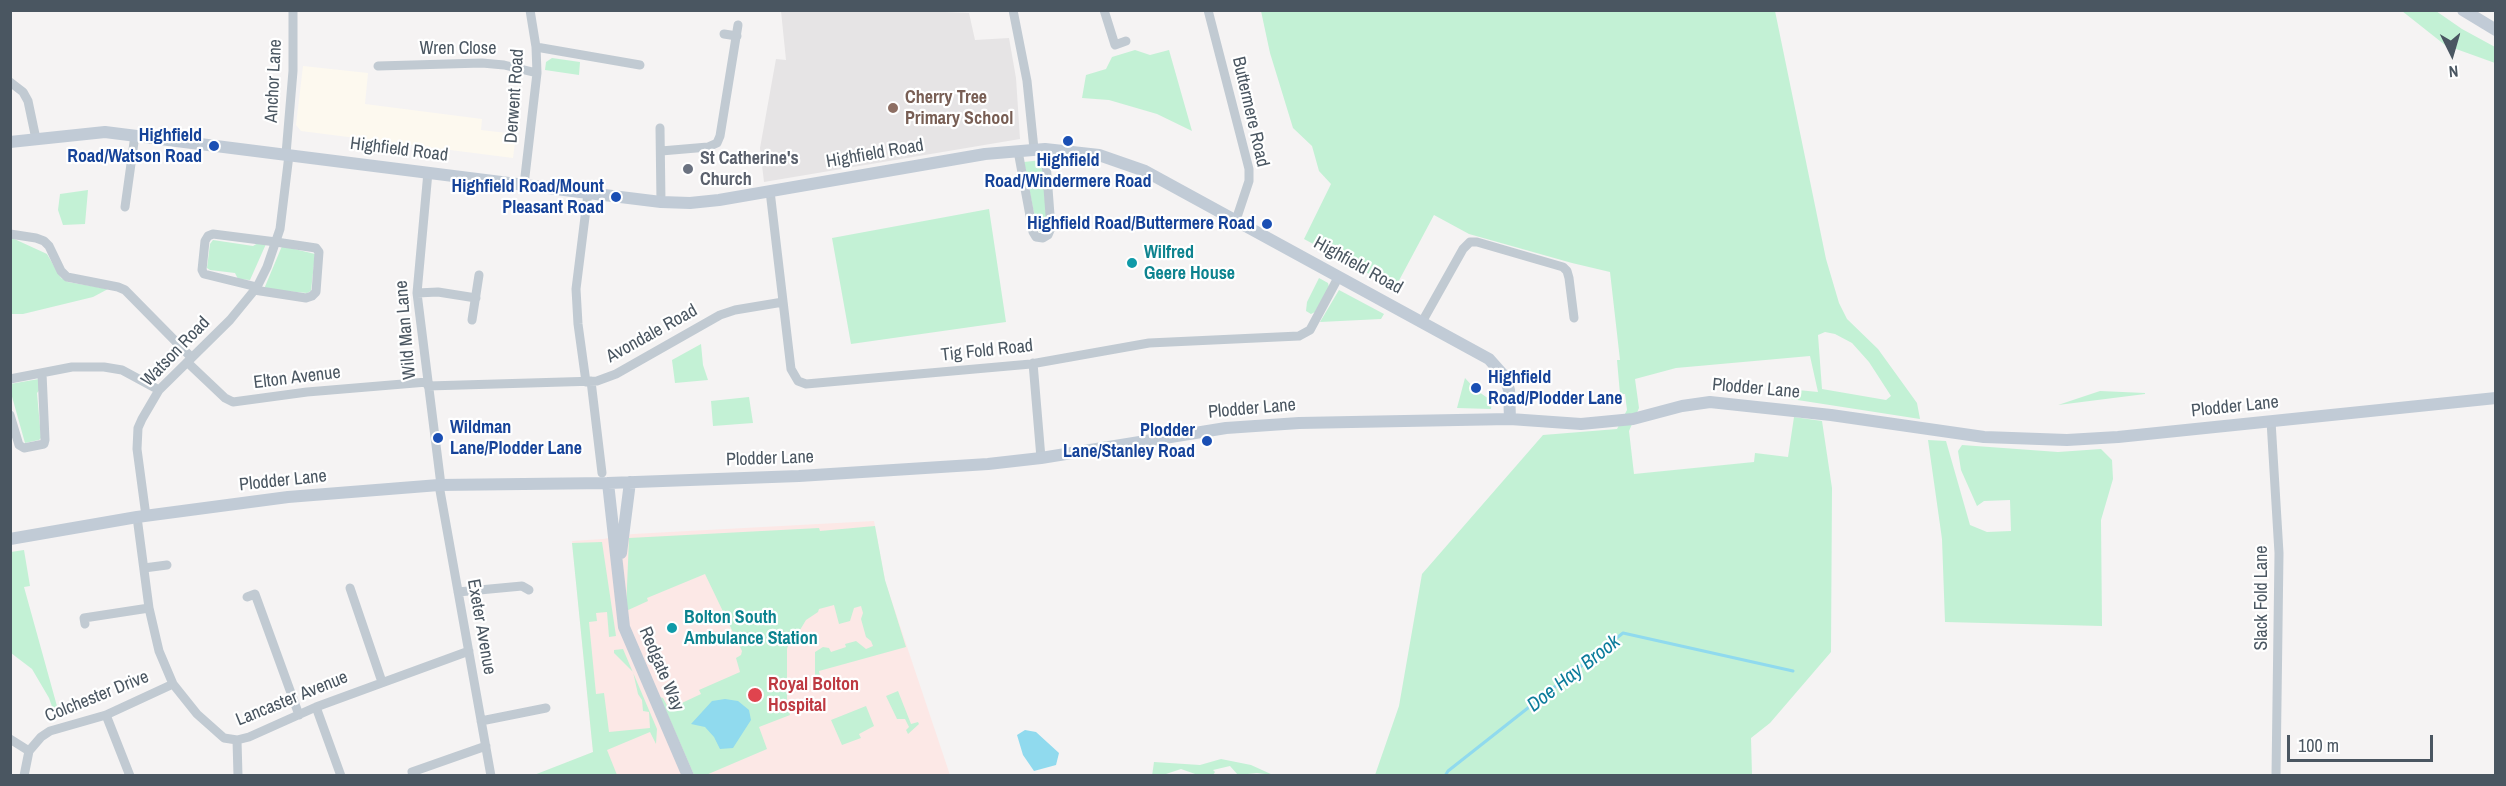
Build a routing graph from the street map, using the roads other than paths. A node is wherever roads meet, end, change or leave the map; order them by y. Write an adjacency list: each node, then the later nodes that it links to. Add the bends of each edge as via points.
1 (293, 10): 24 (street, Anchor Lane)
2 (530, 10): 12 (street, Derwent Road)
3 (1013, 10): 21 (street)
4 (1104, 10): 11 (street, via 1115,45)
5 (1208, 10): 31 (street, Buttermere Road, via 1249,169)
6 (2463, 10): 8 (main road)
7 (738, 25): 10 (street)
8 (2496, 30)
9 (724, 34): 10 (street)
10 (737, 36): 22 (street, via 722,95 717,143)
11 (1126, 41)
12 (536, 47): 13 (street); 15 (street, Derwent Road)
13 (640, 65)
14 (378, 66): 15 (street, Wren Close, via 482,63)
15 (537, 73): 26 (street, Derwent Road)
16 (10, 82): 19 (street, via 28,101)
17 (660, 128): 22 (street)
18 (135, 135): 19 (main road, Highfield Road, via 105,132); 24 (main road, Highfield Road); 30 (street)
19 (36, 139): 20 (main road, Highfield Road)
20 (10, 142)
21 (1040, 149): 23 (main road, Highfield Road); 23 (street, via 1051,228 1043,238 1033,232); 31 (main road, Highfield Road, via 1099,154 1125,163)
22 (661, 151): 29 (street)
23 (1018, 151): 27 (main road, Highfield Road)
24 (287, 154): 25 (main road, Highfield Road); 33 (street, Watson Road)
25 (428, 172): 26 (main road, Highfield Road); 37 (street, Wild Man Lane)
26 (525, 184): 28 (main road, Highfield Road)
27 (770, 191): 29 (main road, Highfield Road, via 709,201); 39 (street, Tig Fold Road)
28 (588, 193): 29 (main road, Highfield Road); 47 (street, via 576,289)
29 (661, 202)
30 (125, 207)
31 (1236, 220): 35 (main road, Highfield Road)
32 (10, 234): 43 (street, Elton Avenue, via 44,241 67,277 125,290)
33 (276, 242): 36 (street, Watson Road); 36 (street, via 316,248 320,252 316,292 306,298); 36 (street, via 213,234 205,241 204,274)
34 (479, 274): 38 (street)
35 (1339, 276): 42 (main road, Highfield Road); 44 (street, Tig Fold Road, via 1310,330 1299,336 1149,344)
36 (256, 289): 43 (street, Watson Road)
37 (417, 293): 38 (street); 48 (street, Wild Man Lane)
38 (476, 298): 41 (street)
39 (783, 302): 44 (street, Tig Fold Road, via 793,375 806,384); 47 (street, Avondale Road, via 720,315 616,374)
40 (1574, 318): 42 (street, via 1569,278 1563,267 1470,242)
41 (472, 320)
42 (1422, 322): 52 (main road, Highfield Road, via 1499,368 1509,390)
43 (189, 359): 48 (street, Elton Avenue, via 233,402 307,392); 49 (street, Watson Road)
44 (1033, 363): 54 (street)
45 (42, 373): 46 (street); 49 (street, via 104,367 122,370); 51 (street, via 44,444 24,448 19,445)
46 (10, 379)
47 (588, 382): 48 (street, Avondale Road); 55 (street)
48 (428, 384): 57 (street, Wild Man Lane)
49 (159, 390): 58 (street, Watson Road, via 142,419 137,438)
50 (2496, 398): 53 (main road, Plodder Lane)
51 (10, 415)
52 (1510, 419): 53 (main road, Plodder Lane, via 1587,423 1633,418 1695,403 1727,402 1962,434 2047,440); 54 (main road, Plodder Lane, via 1373,420 1237,427)
53 (2271, 422): 88 (street, Slack Fold Lane, via 2279,553)
54 (1041, 458): 56 (main road, Plodder Lane, via 806,476)
55 (605, 478): 56 (main road, Plodder Lane); 57 (main road, Plodder Lane); 62 (main road, Redgate Way)
56 (630, 482): 62 (main road, Redgate Way)
57 (440, 485): 58 (main road, Plodder Lane, via 288,497); 65 (street, Exeter Avenue)
58 (141, 517): 59 (main road, Plodder Lane); 61 (street, Lancaster Avenue)
59 (10, 539)
60 (167, 565): 61 (street)
61 (144, 568): 67 (street, Lancaster Avenue)
62 (618, 572): 87 (main road, Redgate Way, via 624,627)
63 (350, 588): 70 (street)
64 (529, 590): 65 (street, via 522,586)
65 (458, 592): 69 (street, Exeter Avenue)
66 (247, 597): 75 (street, via 255,594)
67 (149, 608): 68 (street, via 84,618); 71 (street, Lancaster Avenue, via 159,651)
68 (85, 624)
69 (469, 651): 70 (street, Lancaster Avenue); 76 (street, Exeter Avenue)
70 (382, 682): 72 (street, Lancaster Avenue)
71 (173, 684): 74 (street, Colchester Drive); 78 (street, Lancaster Avenue, via 217,734)
72 (316, 707): 75 (street, Lancaster Avenue); 84 (street)
73 (546, 708): 76 (street)
74 (106, 715): 80 (street, Colchester Drive, via 50,731); 82 (street)
75 (299, 715): 78 (street, Lancaster Avenue)
76 (481, 721): 79 (street, Exeter Avenue)
77 (10, 739): 80 (street)
78 (237, 740): 83 (street)
79 (486, 746): 85 (street, via 412,772); 86 (street, Exeter Avenue)
80 (29, 751): 81 (street)
81 (24, 776)
82 (129, 776)
83 (238, 776)
84 (341, 776)
85 (413, 776)
86 (491, 776)
87 (688, 776)
88 (2276, 776)

